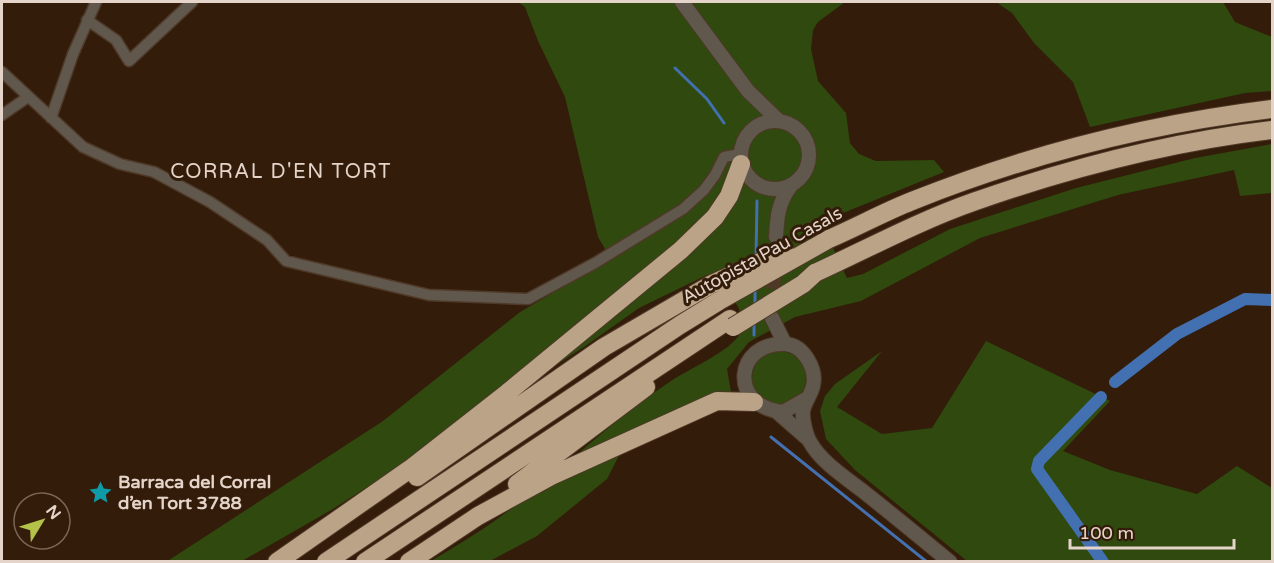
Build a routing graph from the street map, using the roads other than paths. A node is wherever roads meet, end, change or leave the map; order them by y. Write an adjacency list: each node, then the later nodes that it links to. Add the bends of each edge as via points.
1 (96, 2): 4 (street)
2 (192, 2): 4 (street, via 129,61 116,40)
3 (682, 2): 6 (street)
4 (87, 20): 10 (street)
5 (2, 72): 7 (street)
6 (748, 91): 11 (street); 12 (street, via 754,111)
7 (28, 97): 9 (street); 10 (street)
8 (1272, 109): 18 (highway, Autopista Pau Casals, via 1111,138 976,178)
9 (2, 115)
10 (51, 118): 14 (street, via 83,147 120,164 154,172 210,202 267,240 286,261 429,295 528,299 683,209 704,190 724,157)
11 (779, 121): 12 (street, via 768,121); 15 (street, via 796,128 809,152 802,176)
12 (753, 129): 14 (street, via 746,136)
13 (1272, 130): 20 (highway, bridge, via 1217,137 1096,163 971,203 815,273)
14 (740, 159): 16 (street, via 751,180); 28 (highway, via 729,196 715,217 681,250 410,469)
15 (790, 187): 16 (street); 17 (street)
16 (767, 189): 17 (street)
17 (777, 213): 19 (street)
18 (828, 235): 28 (highway, bridge, via 712,284 604,347 433,467 323,537); 29 (highway, Autopista Pau Casals, bridge, via 680,325)
19 (776, 237)
20 (731, 323): 27 (highway); 30 (highway)
21 (786, 344): 22 (street); 22 (street, via 772,318); 23 (street, via 800,350 810,363 813,386)
22 (766, 346): 24 (street, via 752,356 745,369 745,382)
23 (806, 399): 25 (street, via 792,409); 26 (street, via 803,414)
24 (753, 402): 25 (street); 27 (highway, via 717,401 551,476)
25 (777, 412): 26 (street)
26 (809, 440): 32 (street, via 844,476)
27 (478, 516): 31 (highway)
28 (282, 558)
29 (326, 561)
30 (365, 561)
31 (410, 561)
32 (950, 561)

